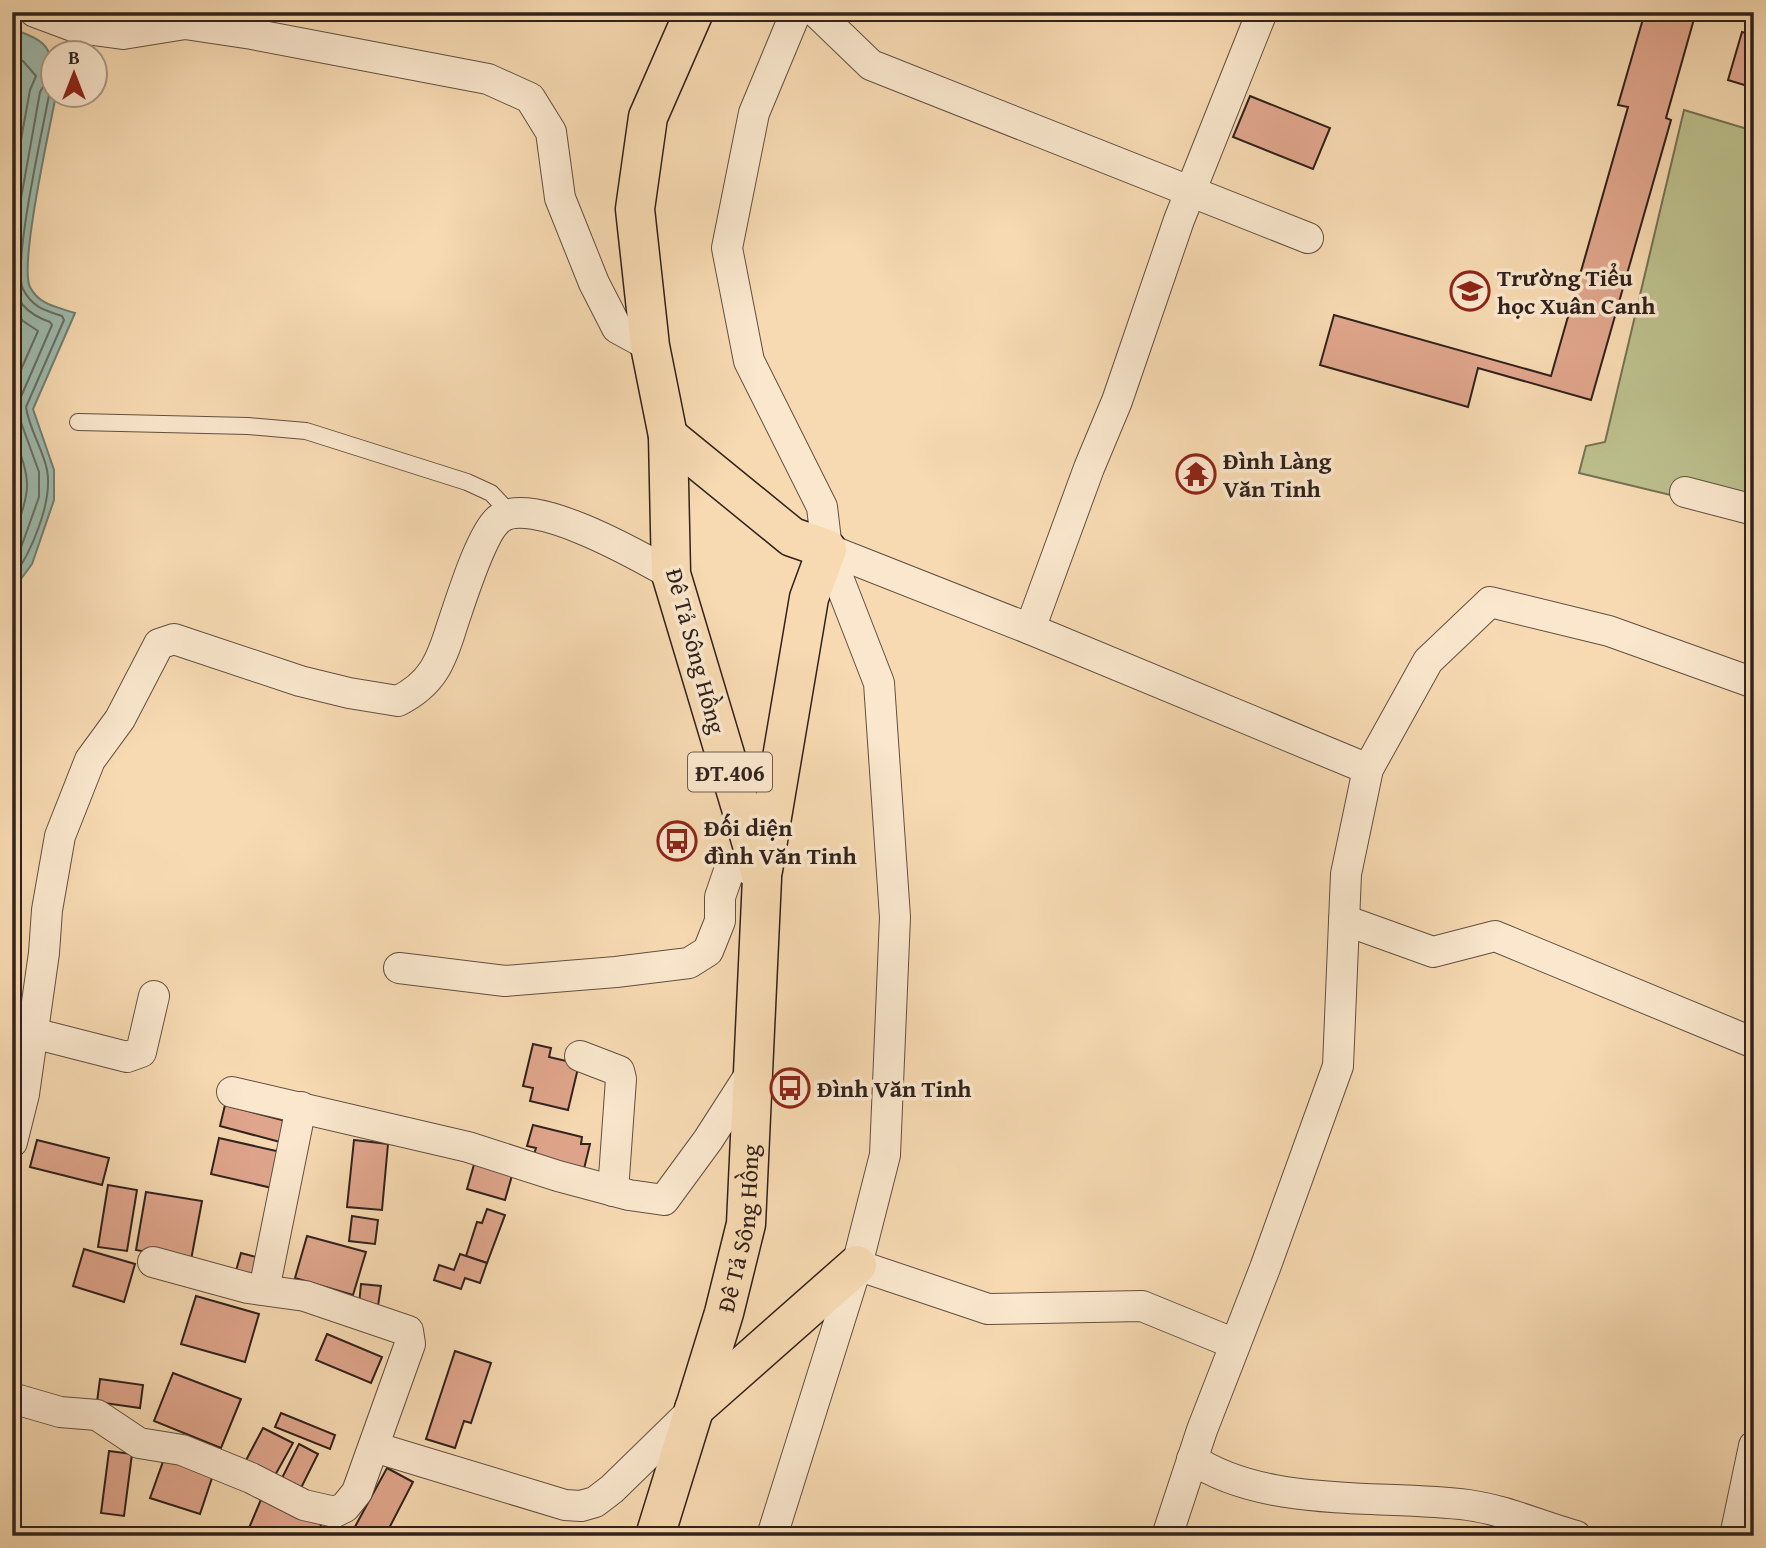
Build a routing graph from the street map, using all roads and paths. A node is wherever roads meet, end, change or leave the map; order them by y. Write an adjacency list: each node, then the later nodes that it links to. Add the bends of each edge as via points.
1 (35, 12): 8 (street, via 78,28 123,33 185,24 252,33 488,79 530,98 551,132 560,198 594,283 617,328)
2 (694, 12): 8 (main road, Đê Tả Sông Hồng / ĐT.406, via 648,117 635,209)
3 (796, 12): 14 (street, via 754,113 727,248 749,361 822,507)
4 (816, 12): 6 (street, via 871,65)
5 (1262, 12): 6 (street)
6 (1192, 191): 7 (street); 16 (street)
7 (1308, 238)
8 (650, 346): 10 (main road, Đê Tả Sông Hồng / ĐT.406)
9 (78, 422): 13 (lane, via 306,431 467,482 492,493)
10 (668, 436): 14 (main road, via 792,537); 15 (main road, Đê Tả Sông Hồng / ĐT.406)
11 (1685, 492): 12 (street)
12 (1754, 510)
13 (510, 513): 15 (street, via 548,517 600,536); 23 (street, via 499,519 476,559 446,646 429,679 398,701 300,681 174,639 159,644 120,719 90,760 60,836)
14 (827, 550): 16 (street); 19 (main road, via 809,598); 32 (street, via 879,683 895,917 885,1155)
15 (671, 574): 19 (main road, Đê Tả Sông Hồng / ĐT.406)
16 (1030, 629): 18 (street)
17 (1754, 683): 18 (street, via 1609,631 1490,602 1427,661)
18 (1368, 769): 20 (street, via 1346,874)
19 (762, 878): 21 (street, via 743,865 730,868 720,897 720,921 708,951 689,963 505,981); 26 (main road, Đê Tả Sông Hồng / ĐT.406)
20 (1344, 920): 24 (street, via 1433,952 1495,936); 34 (street, via 1338,1066)
21 (399, 968)
22 (153, 996): 23 (street, via 141,1052 127,1057)
23 (33, 1033): 29 (street)
24 (1754, 1044)
25 (580, 1056): 30 (street, via 619,1071 621,1079)
26 (753, 1070): 30 (street, via 664,1200); 36 (main road, Đê Tả Sông Hồng / ĐT.406, via 746,1224)
27 (232, 1092): 28 (street)
28 (301, 1107): 30 (street, via 468,1147); 33 (street)
29 (12, 1142)
30 (613, 1191)
31 (153, 1262): 33 (street)
32 (857, 1265): 34 (street, via 988,1308 1142,1306); 36 (main road); 41 (street)
33 (264, 1290): 38 (street, via 305,1296 408,1331 410,1344)
34 (1235, 1344): 39 (street)
35 (12, 1398): 38 (street, via 60,1412 97,1415 139,1443 182,1450 326,1511 345,1507 357,1492)
36 (693, 1410): 38 (street, via 612,1489 581,1506); 40 (main road, Đê Tả Sông Hồng / ĐT.406)
37 (1754, 1446): 44 (street)
38 (374, 1447)
39 (1192, 1459): 42 (street); 43 (street, via 1207,1469 1287,1493 1469,1505)
40 (655, 1536)
41 (772, 1536)
42 (1167, 1536)
43 (1576, 1536)
44 (1735, 1536)

